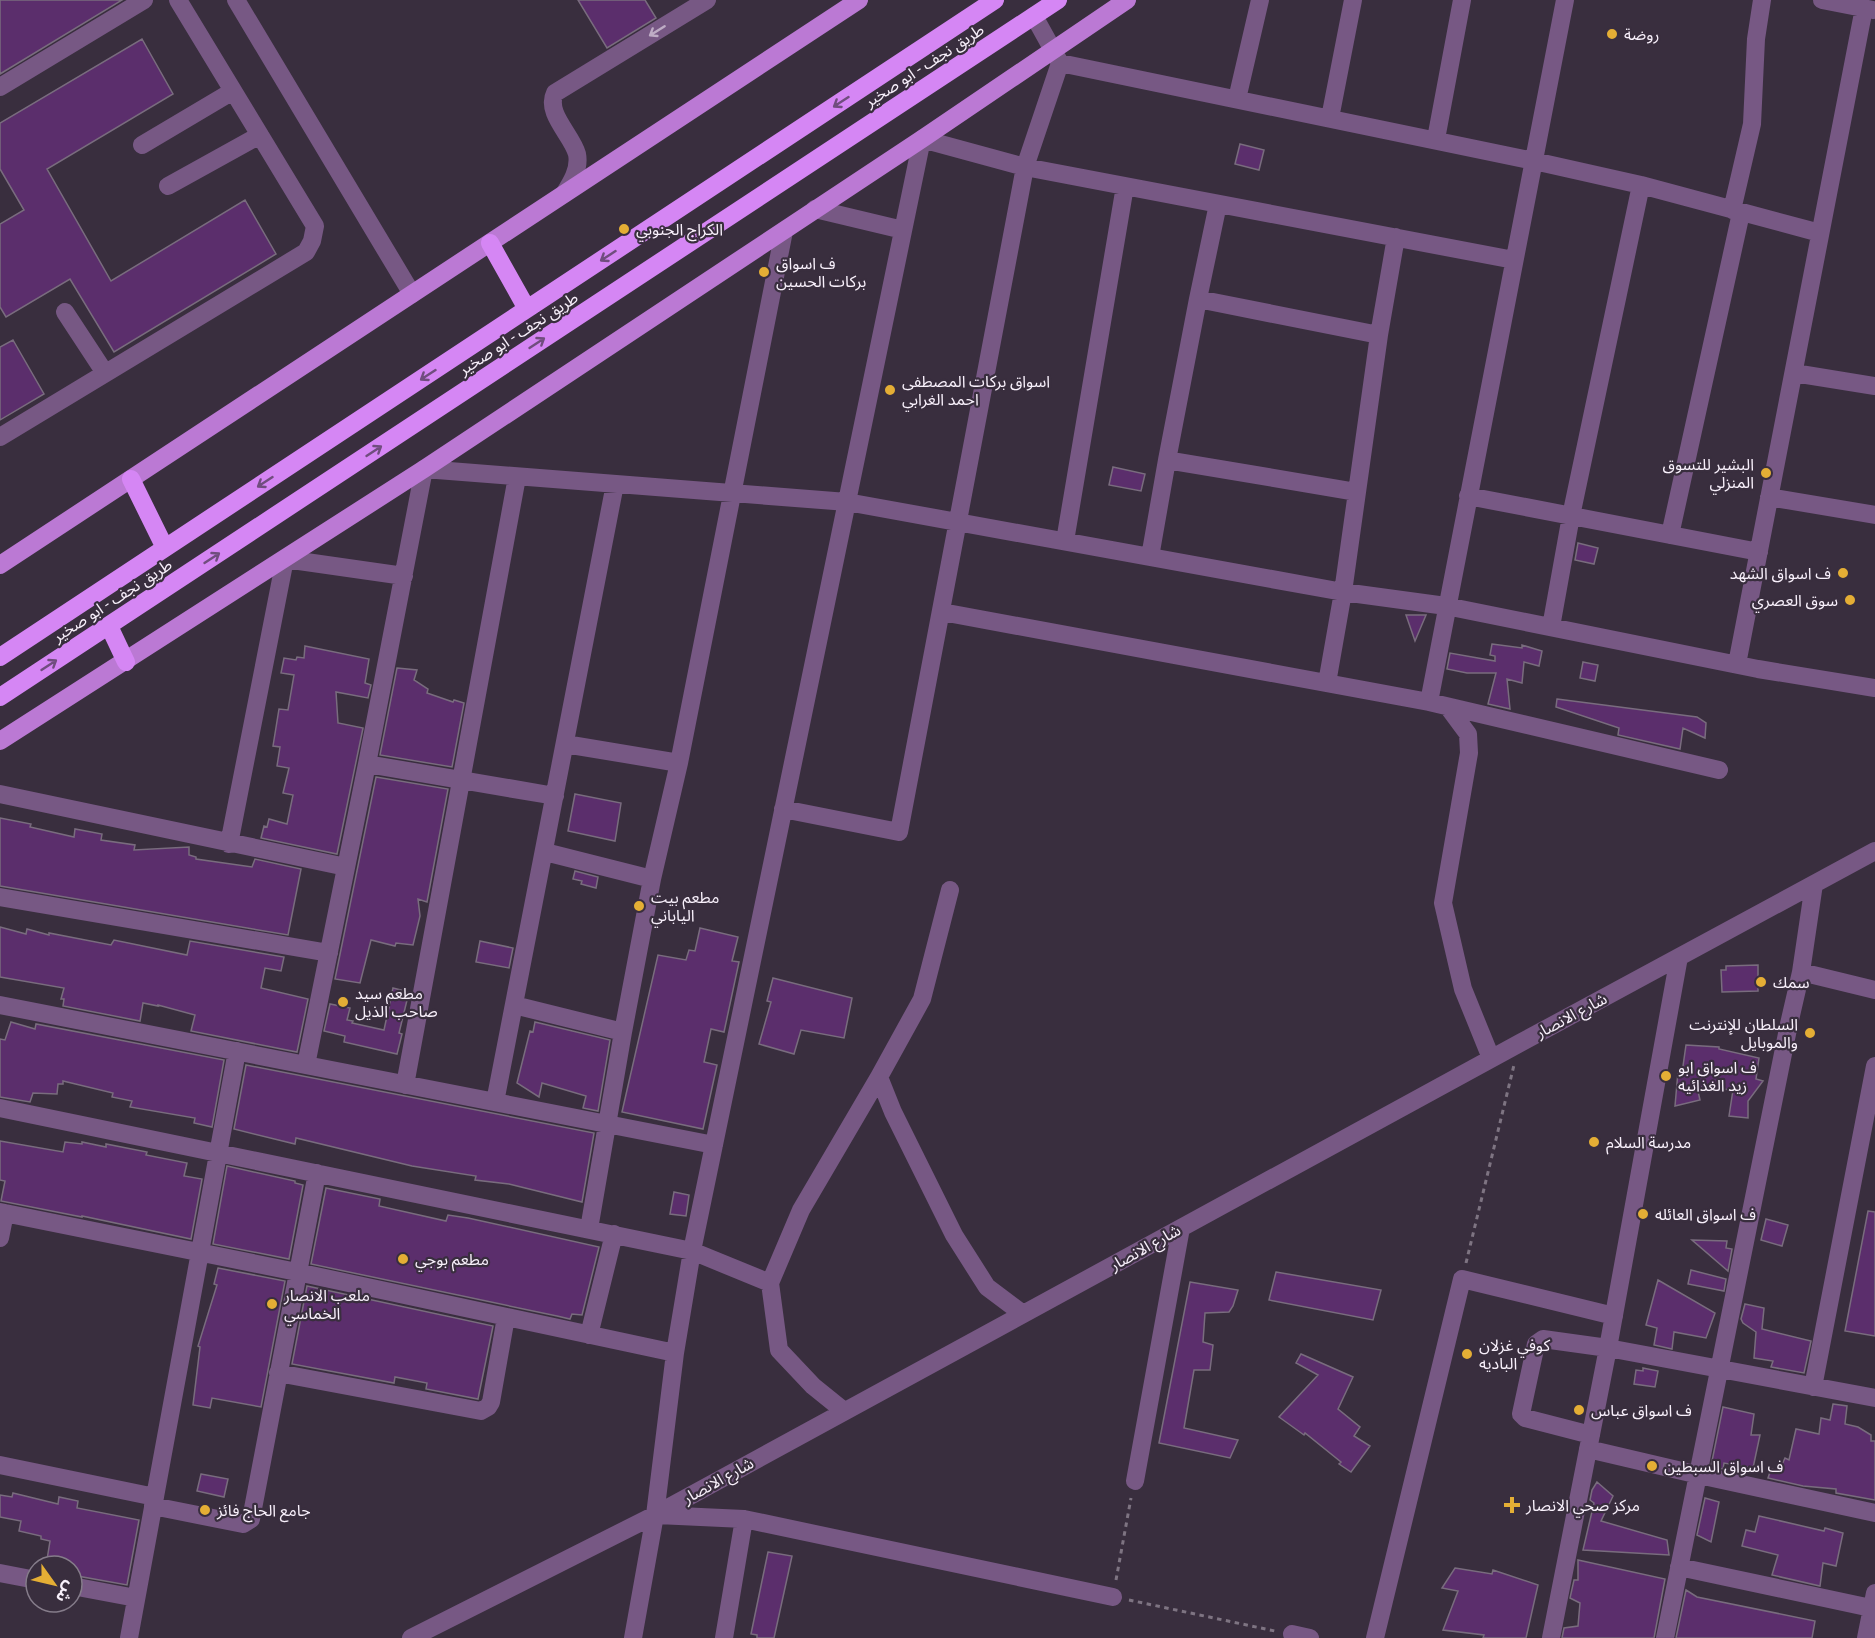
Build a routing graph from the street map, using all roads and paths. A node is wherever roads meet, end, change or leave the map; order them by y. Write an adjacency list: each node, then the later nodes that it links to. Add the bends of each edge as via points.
1 (144, 0): 18 (street)
2 (178, 0): 19 (street)
3 (236, 0): 41 (street)
4 (707, 0): 31 (street, one-way to 31, via 555,93 553,107 577,154 576,171)
5 (860, 0): 31 (main road)
6 (993, 0): 43 (highway, طريق نجف - ابو صخير, one-way to 43)
7 (1058, 0): 16 (highway, طريق نجف - ابو صخير)
8 (1127, 0): 17 (main road)
9 (1260, 0): 20 (street)
10 (1353, 0): 21 (street)
11 (1462, 0): 24 (street)
12 (1565, 0): 26 (street)
13 (1762, 0): 34 (street, via 1752,124)
14 (1822, 0): 15 (street)
15 (1869, 9): 37 (street)
16 (1035, 16): 17 (street); 74 (highway, طريق نجف - ابو صخير, one-way to 16)
17 (1056, 56): 20 (street); 23 (main road); 27 (street)
18 (0, 87)
19 (233, 91): 22 (street); 25 (street)
20 (1237, 99): 21 (street)
21 (1330, 118): 24 (street)
22 (260, 135): 29 (street); 46 (street, via 315,226 306,252)
23 (922, 139): 27 (street); 33 (main road); 35 (street)
24 (1436, 139): 26 (street)
25 (142, 145)
26 (1534, 161): 28 (street); 40 (street)
27 (1025, 167): 30 (street); 62 (street)
28 (1641, 185): 34 (street); 61 (street)
29 (168, 186)
30 (1125, 186): 32 (street); 64 (street)
31 (564, 194): 39 (main road)
32 (1218, 204): 38 (street); 42 (street)
33 (815, 209): 35 (street); 36 (main road)
34 (1736, 212): 37 (street); 63 (street)
35 (903, 230): 59 (street)
36 (784, 231): 51 (main road); 56 (street)
37 (1820, 233): 47 (street)
38 (1396, 237): 40 (street); 45 (street)
39 (490, 243): 41 (main road); 43 (highway)
40 (1514, 260): 57 (street)
41 (412, 294): 53 (main road)
42 (1198, 299): 45 (street); 50 (street)
43 (527, 309): 65 (highway, طريق نجف - ابو صخير, one-way to 65)
44 (65, 312): 46 (street)
45 (1379, 335): 55 (street)
46 (105, 373): 49 (street)
47 (1794, 373): 48 (street); 58 (street)
48 (1875, 386)
49 (0, 437)
50 (1167, 460): 55 (street); 67 (street)
51 (424, 469): 52 (street); 68 (main road); 70 (street)
52 (517, 477): 54 (street); 89 (street)
53 (131, 479): 65 (highway); 69 (main road)
54 (615, 484): 56 (street); 85 (street)
55 (1357, 492): 71 (street)
56 (732, 493): 59 (street); 86 (street)
57 (1468, 496): 61 (street); 72 (street)
58 (1769, 497): 60 (street); 66 (street)
59 (847, 502): 62 (street); 92 (street)
60 (1875, 515)
61 (1571, 516): 63 (street); 75 (street)
62 (958, 522): 64 (street); 73 (street)
63 (1670, 535): 66 (street)
64 (1065, 542): 67 (street)
65 (165, 548): 76 (highway, طريق نجف - ابو صخير)
66 (1759, 552): 78 (street)
67 (1150, 557): 71 (street)
68 (285, 559): 70 (street); 77 (main road); 93 (street)
69 (0, 565)
70 (404, 576): 87 (street)
71 (1343, 592): 72 (street); 79 (street)
72 (1446, 606): 75 (street); 82 (street)
73 (942, 612): 79 (street); 92 (street, via 899,832)
74 (109, 626): 77 (highway); 81 (highway, طريق نجف - ابو صخير, one-way to 74)
75 (1551, 627): 78 (street)
76 (0, 657)
77 (126, 662): 84 (main road)
78 (1737, 664): 80 (street)
79 (1327, 683): 82 (street)
80 (1875, 688)
81 (0, 697)
82 (1429, 702): 83 (street)
83 (1448, 706): 88 (street); 110 (street, via 1467,734 1469,753 1443,903 1463,989)
84 (0, 741)
85 (566, 744): 86 (street); 91 (street)
86 (679, 763): 97 (street)
87 (367, 764): 89 (street); 96 (street)
88 (1719, 770)
89 (462, 780): 91 (street); 114 (street)
90 (0, 794): 93 (street)
91 (555, 796): 95 (street)
92 (783, 809): 118 (street)
93 (229, 844): 96 (street)
94 (1875, 851): 98 (street, شارع الانصار)
95 (545, 852): 97 (street); 106 (street)
96 (346, 867): 101 (street)
97 (652, 879): 107 (street)
98 (1814, 884): 102 (street, شارع الانصار); 103 (street)
99 (950, 890): 113 (street, via 922,999)
100 (0, 897): 101 (street)
101 (329, 953): 111 (street)
102 (1679, 957): 108 (street, شارع الانصار); 132 (street)
103 (1802, 972): 104 (street); 137 (street)
104 (1875, 990)
105 (0, 1005): 109 (street)
106 (514, 1005): 107 (street); 115 (street)
107 (622, 1032): 117 (street)
108 (1520, 1043): 110 (street, شارع الانصار); 129 (path)
109 (237, 1052): 111 (street); 119 (street)
110 (1491, 1058): 122 (street, شارع الانصار)
111 (306, 1065): 114 (street)
112 (1875, 1066): 139 (street)
113 (879, 1077): 130 (street, via 801,1210); 131 (street, via 954,1236 987,1287)
114 (405, 1085): 115 (street)
115 (495, 1102): 117 (street)
116 (0, 1107): 119 (street)
117 (607, 1124): 118 (street); 123 (street)
118 (714, 1145): 126 (street)
119 (218, 1153): 120 (street); 127 (street)
120 (317, 1173): 123 (street); 128 (street)
121 (3, 1213): 125 (street); 127 (street)
122 (1181, 1228): 131 (street, شارع الانصار); 145 (street)
123 (589, 1229): 124 (street)
124 (614, 1234): 126 (street); 134 (street)
125 (0, 1238)
126 (692, 1251): 130 (street); 136 (street)
127 (200, 1254): 128 (street); 146 (street)
128 (297, 1272): 133 (street); 138 (street)
129 (1462, 1279): 132 (street); 163 (street)
130 (770, 1283): 141 (street, via 779,1350)
131 (1023, 1314): 141 (street, شارع الانصار)
132 (1614, 1316): 135 (street)
133 (506, 1317): 134 (street); 138 (street, via 491,1402 481,1411)
134 (589, 1335): 136 (street)
135 (1608, 1348): 137 (street); 142 (street); 142 (street, via 1543,1339 1536,1344 1521,1414)
136 (675, 1353): 148 (street)
137 (1719, 1369): 139 (street); 144 (street)
138 (278, 1372): 146 (street, via 249,1521 243,1524)
139 (1813, 1387): 140 (street)
140 (1875, 1398)
141 (844, 1411): 148 (street, شارع الانصار)
142 (1590, 1442): 144 (street); 164 (street)
143 (0, 1465): 146 (street)
144 (1699, 1475): 147 (street); 150 (street)
145 (1134, 1481): 154 (path)
146 (154, 1502): 155 (street)
147 (1875, 1513)
148 (655, 1515): 149 (street); 159 (street, شارع الانصار); 160 (street)
149 (744, 1519): 154 (street); 161 (street)
150 (1678, 1567): 156 (street); 165 (street)
151 (0, 1573): 152 (street)
152 (24, 1578)
153 (84, 1588): 155 (street)
154 (1113, 1597): 157 (path)
155 (136, 1598): 158 (street)
156 (1873, 1600): 166 (street)
157 (1292, 1634): 162 (street)
158 (129, 1638)
159 (411, 1638)
160 (633, 1638)
161 (724, 1638)
162 (1310, 1638)
163 (1375, 1638)
164 (1551, 1638)
165 (1665, 1638)
166 (1866, 1638)

